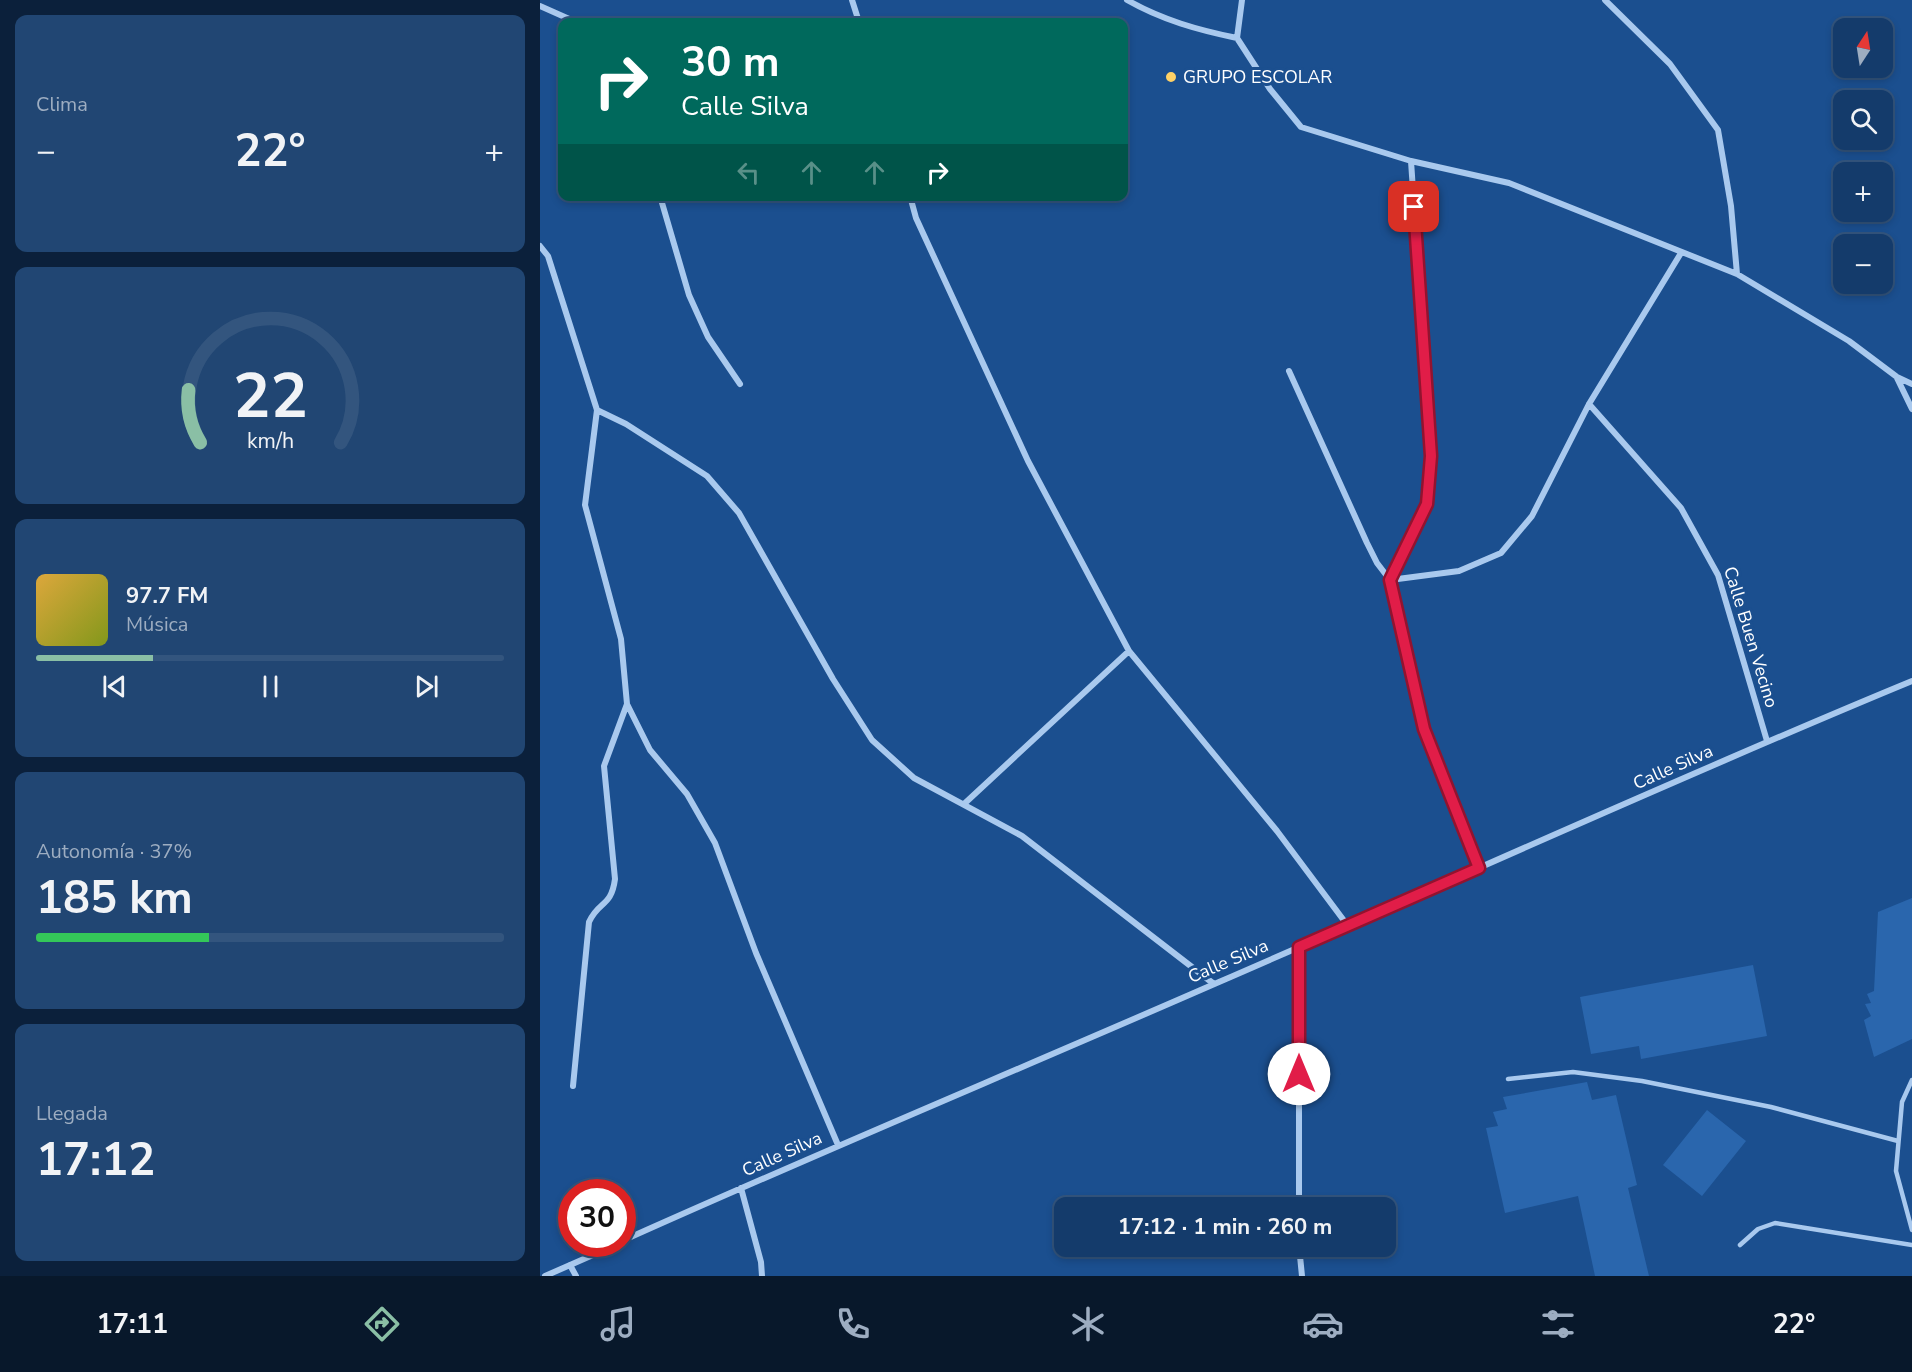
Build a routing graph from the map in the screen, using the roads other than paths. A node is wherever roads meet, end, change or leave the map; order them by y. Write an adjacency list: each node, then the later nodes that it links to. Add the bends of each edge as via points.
1 (852, 0): 7 (street)
2 (1127, 0): 8 (street, via 1147,12 1195,29)
3 (1242, 0): 8 (street)
4 (1605, 0): 14 (street, via 1670,64 1718,130)
5 (540, 6): 6 (street)
6 (567, 18)
7 (857, 18)
8 (1237, 38): 9 (street, via 1301,127)
9 (1411, 161): 13 (street, via 1509,183); 22 (street, via 1431,456 1427,504)
10 (661, 201): 17 (street, via 689,295 708,337)
11 (911, 201): 23 (street, via 1028,461)
12 (540, 246): 21 (street, via 548,256)
13 (1681, 253): 14 (street); 19 (street)
14 (1737, 274): 16 (street, via 1850,341)
15 (1289, 370): 22 (street, via 1367,543)
16 (1897, 377): 18 (street); 20 (street)
17 (740, 384)
18 (1912, 384)
19 (1589, 404): 22 (street, via 1532,516 1501,554 1459,571); 26 (street, Calle Buen Vecino, via 1681,508 1718,575)
20 (1912, 409)
21 (597, 410): 25 (street, via 585,505 621,639); 27 (street, via 707,476 740,513 833,679 872,740 914,778)
22 (1390, 580): 28 (street, via 1424,729)
23 (1129, 651): 27 (street); 29 (street, via 1277,831)
24 (1912, 681): 26 (street, Calle Silva)
25 (627, 704): 34 (street, via 604,766 615,879 608,903 593,912 589,922); 36 (street, via 650,750 687,794 715,843 756,953)
26 (1767, 741): 28 (street, Calle Silva)
27 (964, 804): 31 (street, via 1022,836)
28 (1479, 868): 29 (street, Calle Silva)
29 (1348, 926): 30 (street, Calle Silva)
30 (1299, 947): 31 (street, Calle Silva); 38 (street)
31 (1214, 984): 36 (street, Calle Silva)
32 (1509, 1079): 35 (lane, via 1573,1072 1642,1081 1771,1107)
33 (1912, 1080): 35 (lane, via 1902,1102)
34 (573, 1086)
35 (1898, 1141): 39 (lane, via 1896,1171)
36 (838, 1145): 37 (street, Calle Silva)
37 (741, 1188): 40 (street, Calle Silva); 48 (street)
38 (1299, 1197)
39 (1912, 1230)
40 (636, 1235)
41 (1740, 1245): 42 (lane, via 1758,1229 1775,1223)
42 (1912, 1245)
43 (588, 1257): 45 (street)
44 (1300, 1257): 49 (street)
45 (570, 1265): 46 (street); 47 (street)
46 (545, 1276)
47 (576, 1276)
48 (762, 1276)
49 (1302, 1276)

